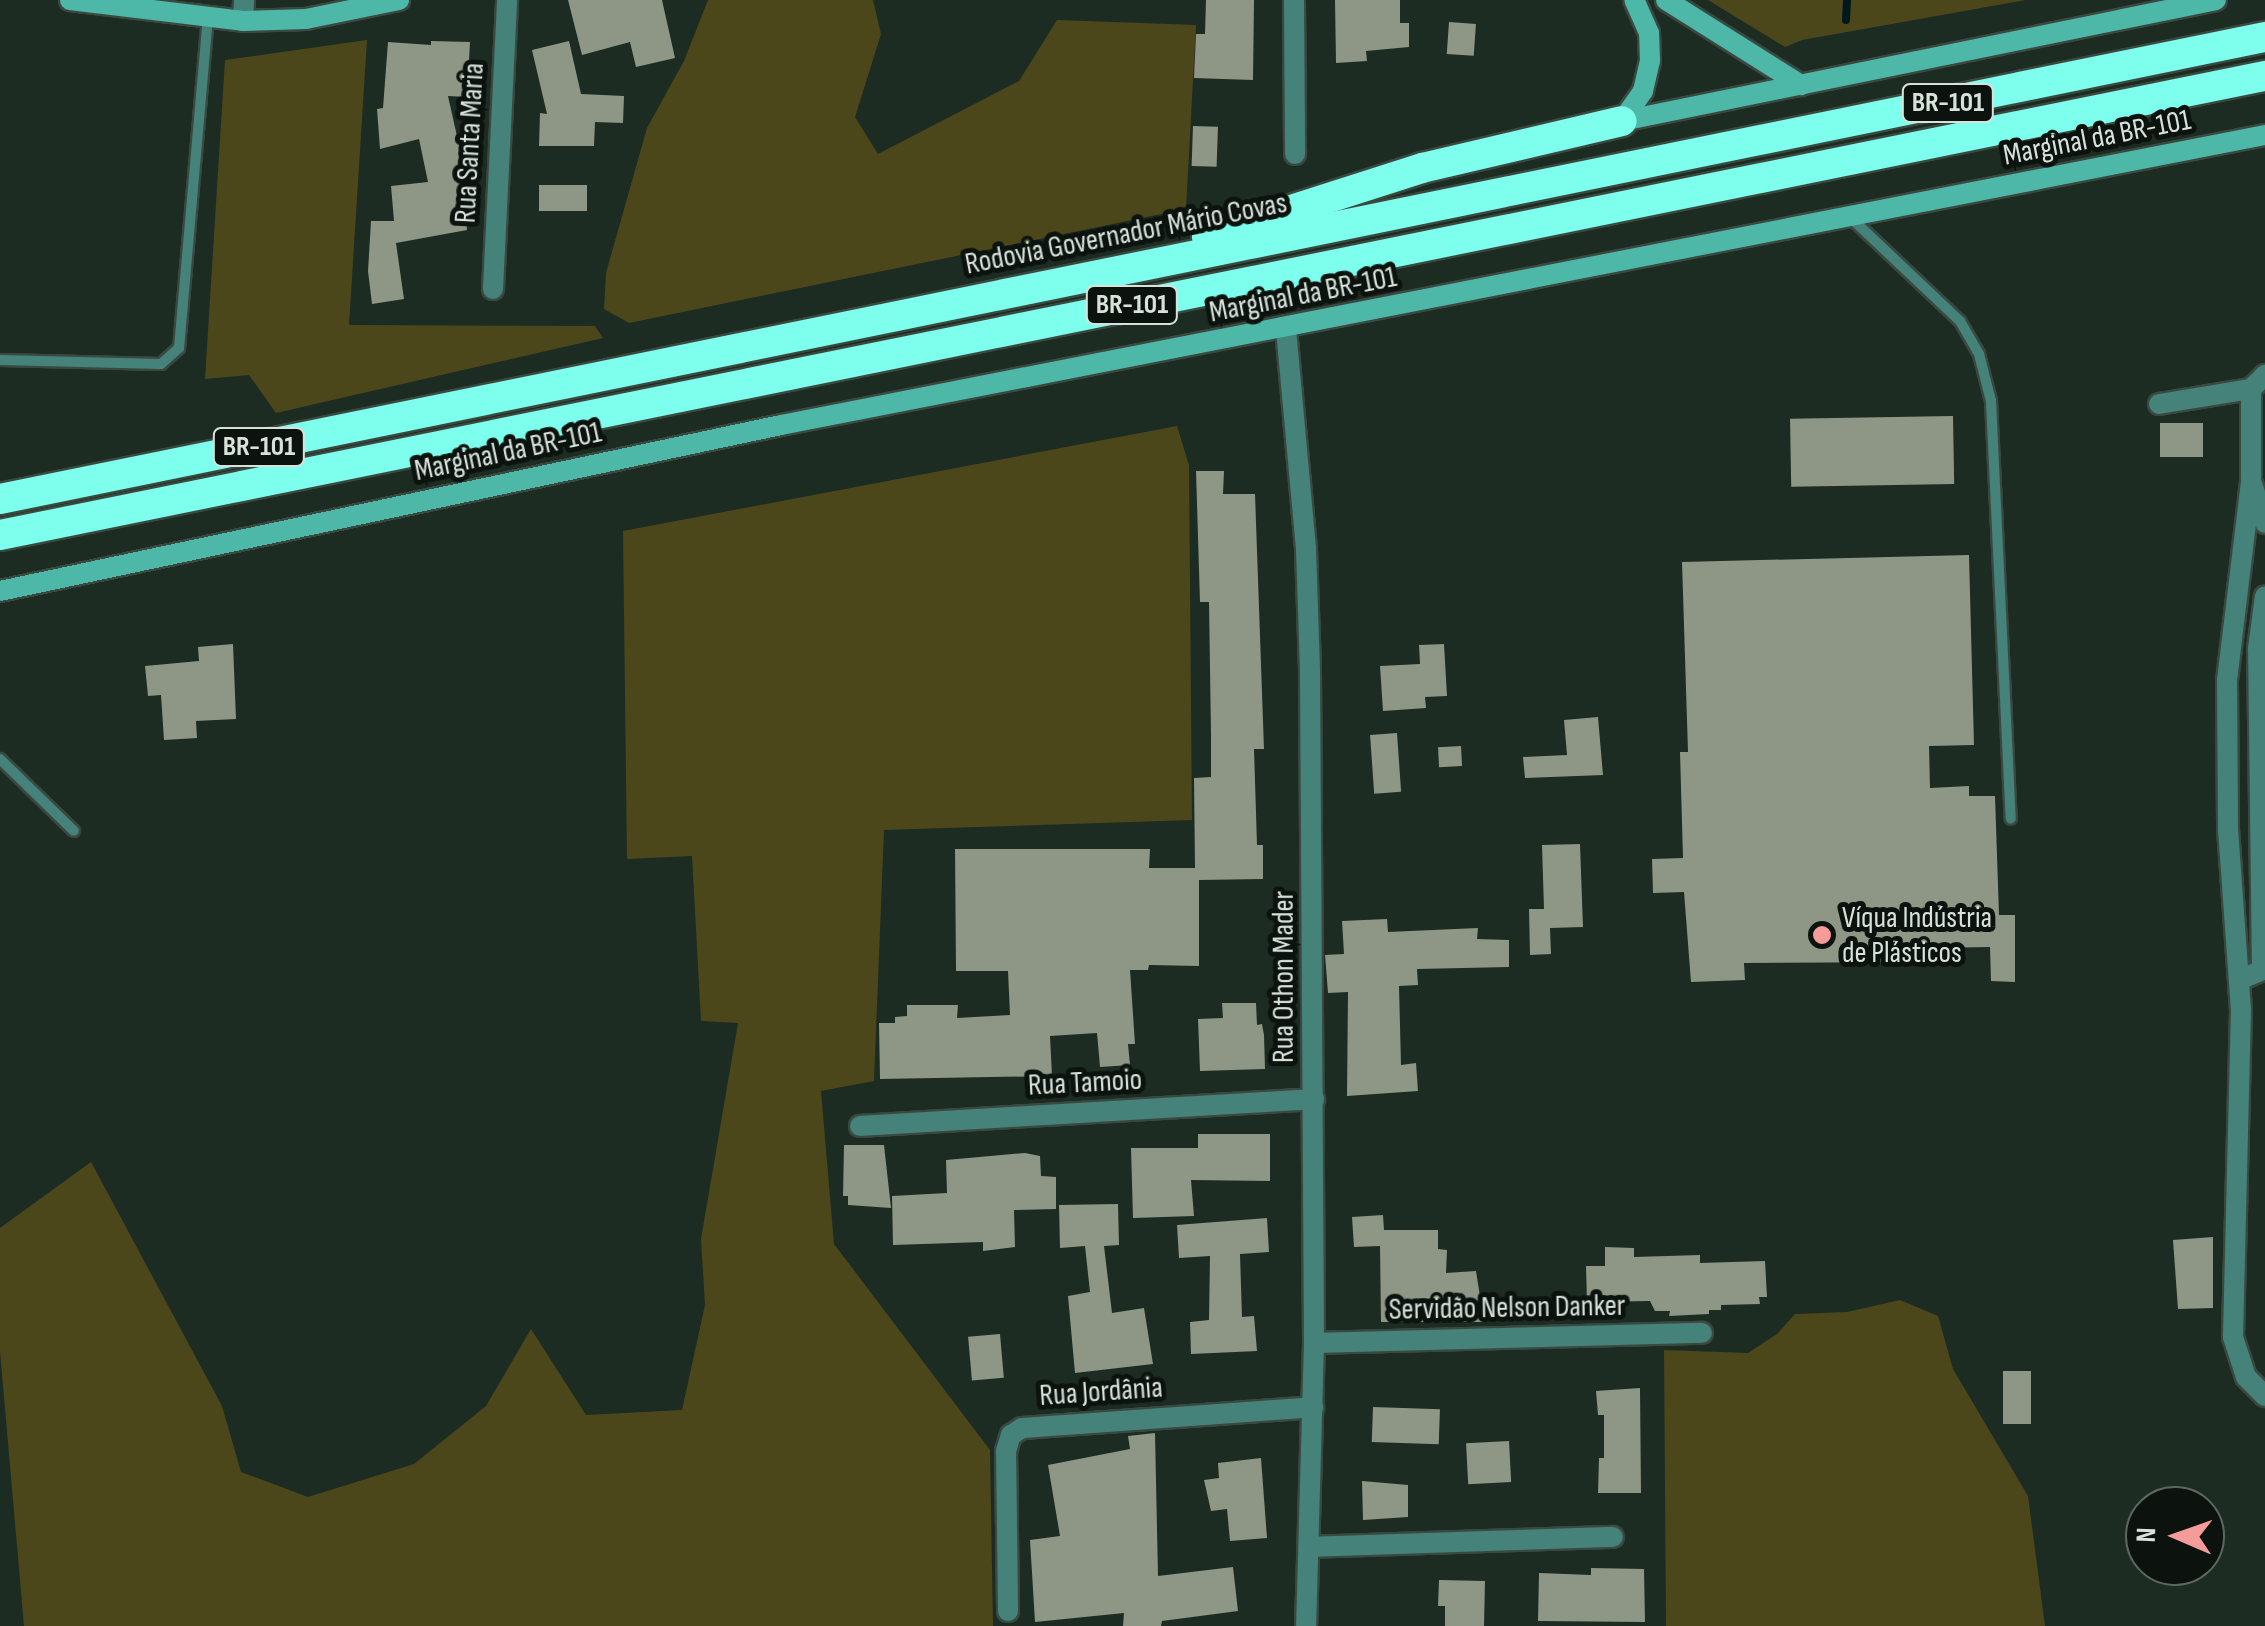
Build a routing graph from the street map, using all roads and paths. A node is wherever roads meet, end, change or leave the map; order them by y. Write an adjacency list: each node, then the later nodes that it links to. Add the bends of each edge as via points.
1 (70, 0): 9 (main road)
2 (399, 0): 8 (main road, via 306,19)
3 (507, 0): 18 (street, Rua Santa Maria)
4 (1294, 0): 15 (street)
5 (1634, 0): 13 (main road, via 1649,33 1650,60 1643,91)
6 (1666, 0): 12 (main road)
7 (2216, 0): 12 (main road)
8 (244, 10): 9 (main road)
9 (208, 19): 20 (lane, via 179,348 161,364)
10 (2265, 37): 17 (highway, Rodovia Governador Mário Covas / BR-101)
11 (2265, 76): 26 (highway, BR-101)
12 (1800, 85): 13 (main road)
13 (1622, 122): 17 (highway, via 1343,190)
14 (2265, 134): 16 (main road, Marginal da BR-101)
15 (1294, 154)
16 (1850, 218): 19 (main road, Marginal da BR-101); 30 (lane, via 1960,321 1979,354 1991,401)
17 (1094, 276): 24 (highway, Rodovia Governador Mário Covas / BR-101)
18 (493, 289)
19 (1286, 329): 27 (main road, Marginal da BR-101, via 798,421); 33 (street, Rua Othon Mader, via 1306,549)
20 (0, 360)
21 (2258, 382): 22 (street); 23 (street)
22 (2159, 404)
23 (2251, 482): 25 (street); 32 (street, via 2227,680)
24 (0, 499)
25 (2265, 524)
26 (0, 535)
27 (0, 591)
28 (2265, 596): 32 (street, via 2258,649 2262,970)
29 (0, 759): 31 (lane)
30 (2011, 820)
31 (74, 832)
32 (2239, 980): 37 (street, via 2233,1337 2246,1377)
33 (1314, 1100): 34 (street, Rua Tamoio); 36 (street, Rua Othon Mader)
34 (860, 1126)
35 (1702, 1333): 36 (street, Servidão Nelson Danker)
36 (1314, 1343): 38 (street, Rua Othon Mader)
37 (2265, 1396)
38 (1313, 1408): 40 (street, Rua Othon Mader); 41 (street, Rua Jordânia, via 1022,1428 1006,1451)
39 (1613, 1537): 40 (street)
40 (1309, 1547): 42 (street, Rua Othon Mader)
41 (1008, 1611)
42 (1306, 1626)

